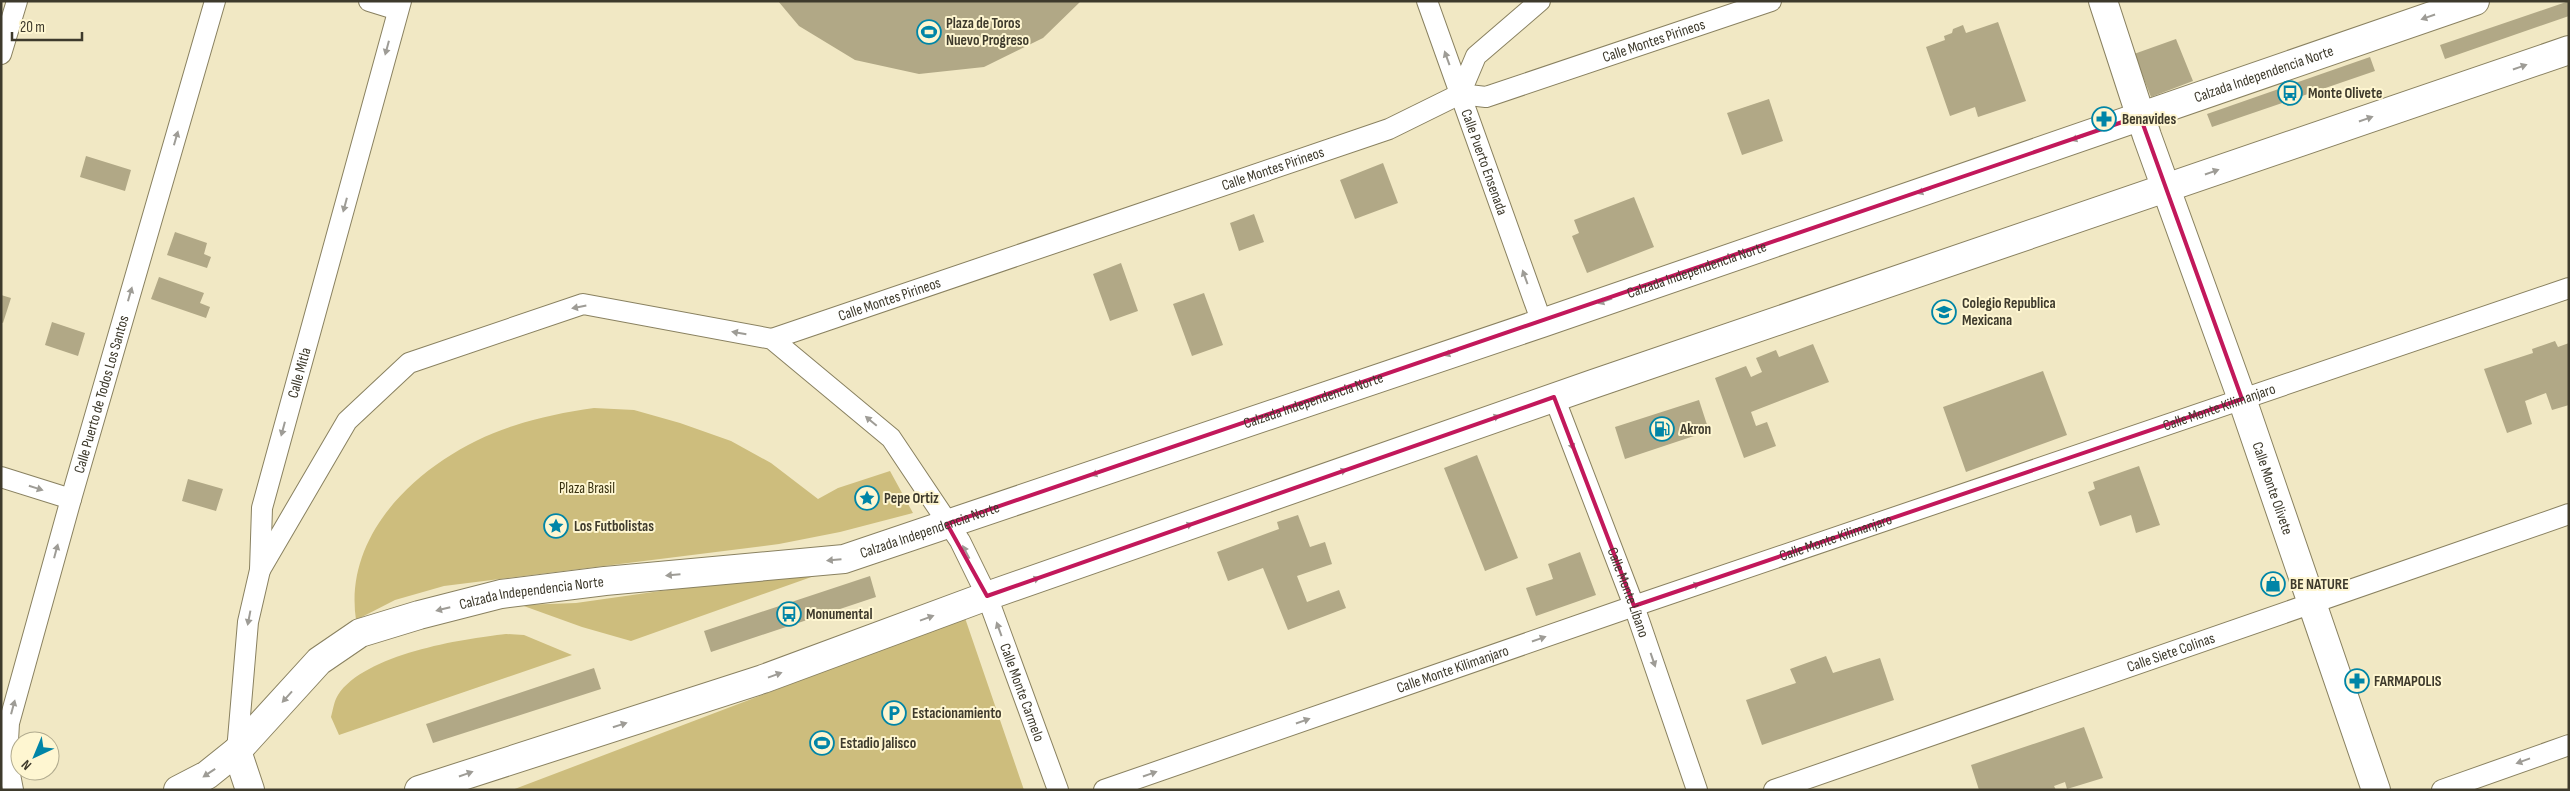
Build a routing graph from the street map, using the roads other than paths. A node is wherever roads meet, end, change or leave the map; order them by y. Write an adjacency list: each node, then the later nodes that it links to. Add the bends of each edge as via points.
1 (17, 1): 11 (street)
2 (215, 1): 21 (street, Calle Puerto de Todos Los Santos, one-way to 2)
3 (369, 1): 9 (street)
4 (1427, 1): 12 (street, Calle Puerto Ensenada, one-way to 4)
5 (1540, 1): 12 (street, via 1476,56)
6 (1771, 1): 12 (street, Calle Montes Pirineos, via 1486,97)
7 (2103, 1): 13 (main road, Calle Monte Olivete)
8 (2474, 1): 13 (main road, Calzada Independencia Norte, one-way to 13)
9 (399, 6): 24 (street, Calle Mitla, one-way to 24, via 262,508)
10 (2569, 50): 14 (main road, one-way to 10)
11 (1, 54)
12 (1460, 94): 16 (street, Calle Puerto Ensenada, one-way to 12); 17 (street, Calle Montes Pirineos, via 1390,129)
13 (2140, 116): 14 (main road, Calle Monte Olivete); 16 (main road, Calzada Independencia Norte, one-way to 16)
14 (2166, 187): 18 (main road); 19 (main road, Calle Monte Olivete)
15 (2569, 288): 19 (street, Calle Monte Kilimanjaro)
16 (1542, 323): 23 (main road, Calzada Independencia Norte, one-way to 23)
17 (772, 339): 23 (street, one-way to 17, via 891,438); 24 (street, one-way to 24, via 583,304 409,363 347,422)
18 (1554, 397): 25 (main road, one-way to 18); 27 (street, Calle Monte Líbano, one-way to 27)
19 (2242, 399): 26 (main road, Calle Monte Olivete); 27 (street, Calle Monte Kilimanjaro, one-way to 19)
20 (1, 477): 21 (street, one-way to 21)
21 (71, 499): 30 (street, Calle Puerto de Todos Los Santos, one-way to 21, via 7,759 9,723)
22 (2569, 514): 26 (street, Calle Siete Colinas)
23 (947, 524): 25 (street, one-way to 23, via 960,541); 29 (main road, Calzada Independencia Norte, one-way to 29, via 844,559 501,594 360,633 320,661)
24 (260, 570): 29 (street, Calle Mitla, one-way to 29, via 248,622)
25 (987, 596): 33 (main road, one-way to 25, via 763,679); 34 (street, Calle Monte Carmelo, one-way to 25)
26 (2312, 604): 37 (street, Calle Siete Colinas); 38 (main road, Calle Monte Olivete)
27 (1634, 606): 35 (street, Calle Monte Kilimanjaro, one-way to 27); 36 (street, Calle Monte Líbano, one-way to 36)
28 (2569, 745): 39 (street, one-way to 39)
29 (237, 751): 31 (main road, Calzada Independencia Norte, one-way to 31, via 208,775); 32 (main road)
30 (13, 790)
31 (178, 790)
32 (250, 790)
33 (420, 790)
34 (1058, 790)
35 (1104, 790)
36 (1697, 790)
37 (1774, 790)
38 (2376, 790)
39 (2442, 790)

